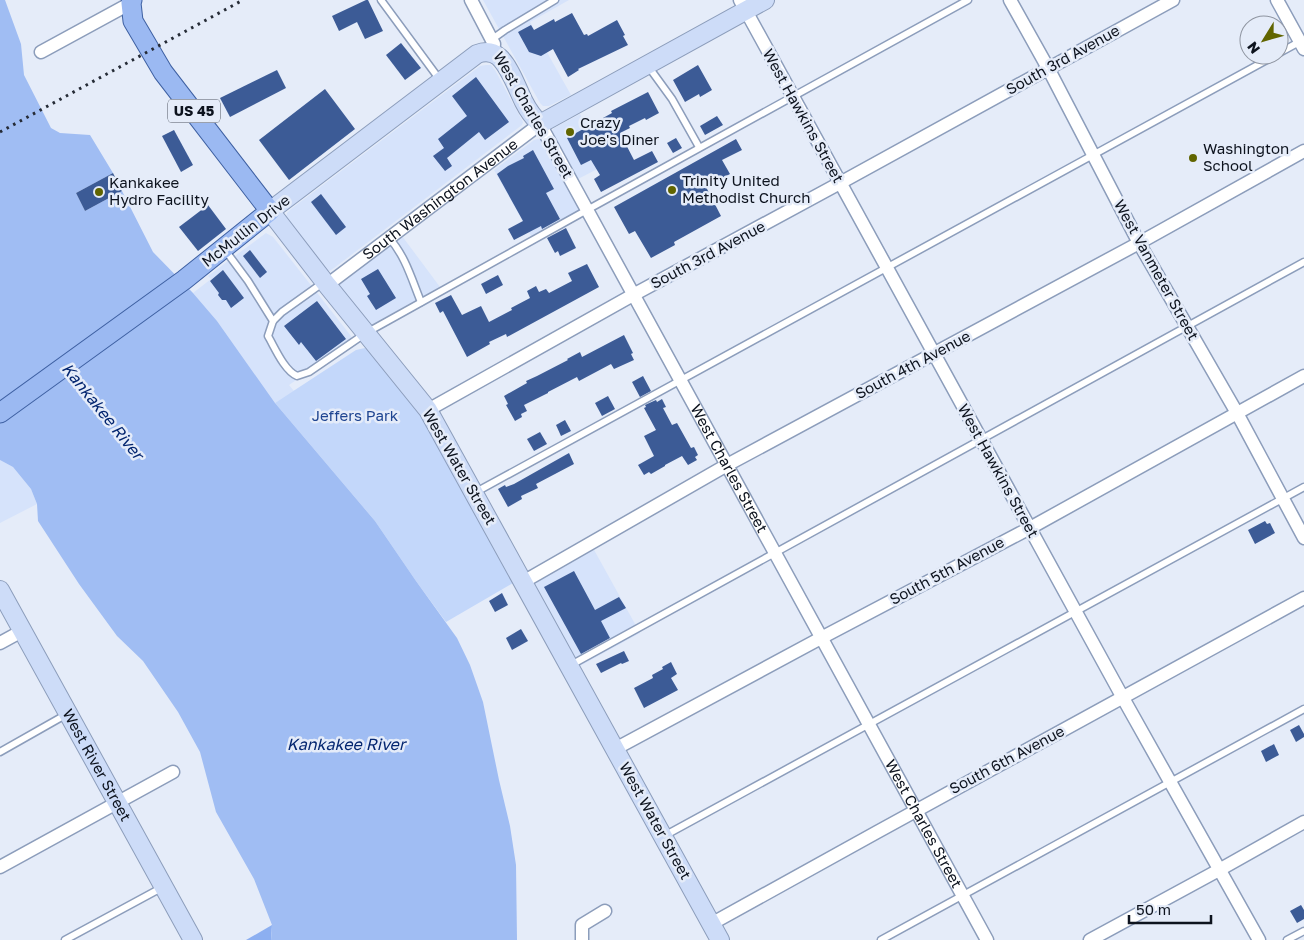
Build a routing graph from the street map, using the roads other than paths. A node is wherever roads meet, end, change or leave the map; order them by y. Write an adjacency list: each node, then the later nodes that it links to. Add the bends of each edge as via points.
1 (382, 0): 18 (lane)
2 (471, 0): 12 (street, West Charles Street)
3 (555, 0): 12 (lane, via 505,30)
4 (765, 0): 10 (main road, South Washington Avenue)
5 (968, 0): 19 (lane)
6 (1010, 0): 17 (street, West Vanmeter Street)
7 (1173, 0): 17 (street, South 3rd Avenue)
8 (1277, 0): 11 (street)
9 (132, 2): 14 (street); 26 (main road, West Water Street / US 45, via 133,21 163,72)
10 (743, 5): 15 (main road, South Washington Avenue); 19 (street, West Hawkins Street)
11 (1303, 43): 13 (lane)
12 (492, 46): 18 (main road, McMullin Drive); 20 (main road, West Charles Street, via 530,113)
13 (1289, 49)
14 (41, 52)
15 (648, 65): 20 (main road, South Washington Avenue); 21 (lane, via 672,99)
16 (1258, 65): 23 (lane)
17 (1048, 68): 23 (street, West Vanmeter Street); 24 (street, South 3rd Avenue)
18 (441, 81): 26 (main road, McMullin Drive)
19 (792, 96): 21 (lane); 24 (street, West Hawkins Street)
20 (540, 124): 25 (street, West Charles Street); 27 (street, South Washington Avenue)
21 (699, 148): 25 (lane)
22 (1304, 151): 28 (street, South 4th Avenue)
23 (1093, 155): 28 (street, West Vanmeter Street); 31 (lane)
24 (840, 183): 31 (street, West Hawkins Street); 33 (street, South 3rd Avenue)
25 (587, 210): 33 (street, West Charles Street); 34 (lane)
26 (270, 211): 29 (main road, McMullin Drive); 32 (main road, West Water Street)
27 (389, 238): 32 (street, South Washington Avenue); 34 (lane, via 401,255)
28 (1139, 243): 36 (street, West Vanmeter Street); 38 (street, South 4th Avenue)
29 (224, 248): 35 (lane); 43 (main road, McMullin Drive)
30 (1304, 262): 36 (lane)
31 (886, 268): 38 (street, West Hawkins Street); 40 (lane)
32 (326, 283): 35 (lane); 37 (main road, West Water Street)
33 (633, 295): 40 (street, West Charles Street); 41 (street, South 3rd Avenue)
34 (421, 302): 37 (lane)
35 (273, 321): 37 (lane, via 268,336 283,362 296,376 309,372)
36 (1187, 326): 42 (street, West Vanmeter Street); 44 (lane)
37 (366, 333): 41 (main road, West Water Street)
38 (933, 353): 44 (street, West Hawkins Street); 45 (street, South 4th Avenue)
39 (1304, 376): 42 (street, South 5th Avenue)
40 (680, 380): 45 (street, West Charles Street); 47 (lane)
41 (428, 410): 47 (main road, West Water Street)
42 (1237, 413): 48 (street, West Vanmeter Street); 49 (street, South 5th Avenue)
43 (0, 414)
44 (981, 440): 49 (street, West Hawkins Street); 51 (lane)
45 (727, 465): 51 (street, West Charles Street); 52 (street, South 4th Avenue)
46 (1304, 487): 48 (lane)
47 (474, 493): 52 (main road, West Water Street)
48 (1283, 498): 50 (street, West Vanmeter Street); 55 (lane)
49 (1030, 528): 55 (street, West Hawkins Street); 57 (street, South 5th Avenue)
50 (1304, 538)
51 (775, 553): 57 (street, West Charles Street); 59 (lane)
52 (523, 582): 59 (main road, West Water Street)
53 (0, 590): 56 (main road, West River Street)
54 (1304, 598): 60 (street, South 6th Avenue)
55 (1076, 612): 60 (street, West Hawkins Street); 63 (lane)
56 (22, 631): 58 (street); 62 (main road, West River Street)
57 (821, 638): 63 (street, West Charles Street); 64 (street, South 5th Avenue)
58 (0, 643)
59 (570, 666): 64 (main road, West Water Street)
60 (1123, 698): 67 (street, West Hawkins Street); 69 (street, South 6th Avenue)
61 (1304, 709): 67 (lane)
62 (68, 714): 65 (lane); 68 (main road, West River Street)
63 (869, 725): 69 (street, West Charles Street); 71 (lane)
64 (615, 749): 71 (main road, West Water Street)
65 (0, 752)
66 (173, 772): 68 (street)
67 (1170, 782): 73 (street, West Hawkins Street); 75 (lane)
68 (117, 803): 72 (street); 74 (main road, West River Street)
69 (916, 810): 75 (street, West Charles Street); 77 (street, South 6th Avenue)
70 (1304, 822): 73 (street)
71 (663, 837): 77 (main road, West Water Street)
72 (0, 867)
73 (1219, 870): 85 (street); 86 (street, West Hawkins Street)
74 (163, 886): 79 (lane); 80 (main road, West River Street)
75 (962, 896): 83 (lane); 84 (street, West Charles Street)
76 (605, 911): 81 (street, via 582,926)
77 (711, 924): 82 (main road, West Water Street)
78 (1304, 931): 87 (lane)
79 (66, 940)
80 (193, 940)
81 (582, 940)
82 (720, 940)
83 (881, 940)
84 (987, 940)
85 (1090, 940)
86 (1259, 940)
87 (1287, 940)

